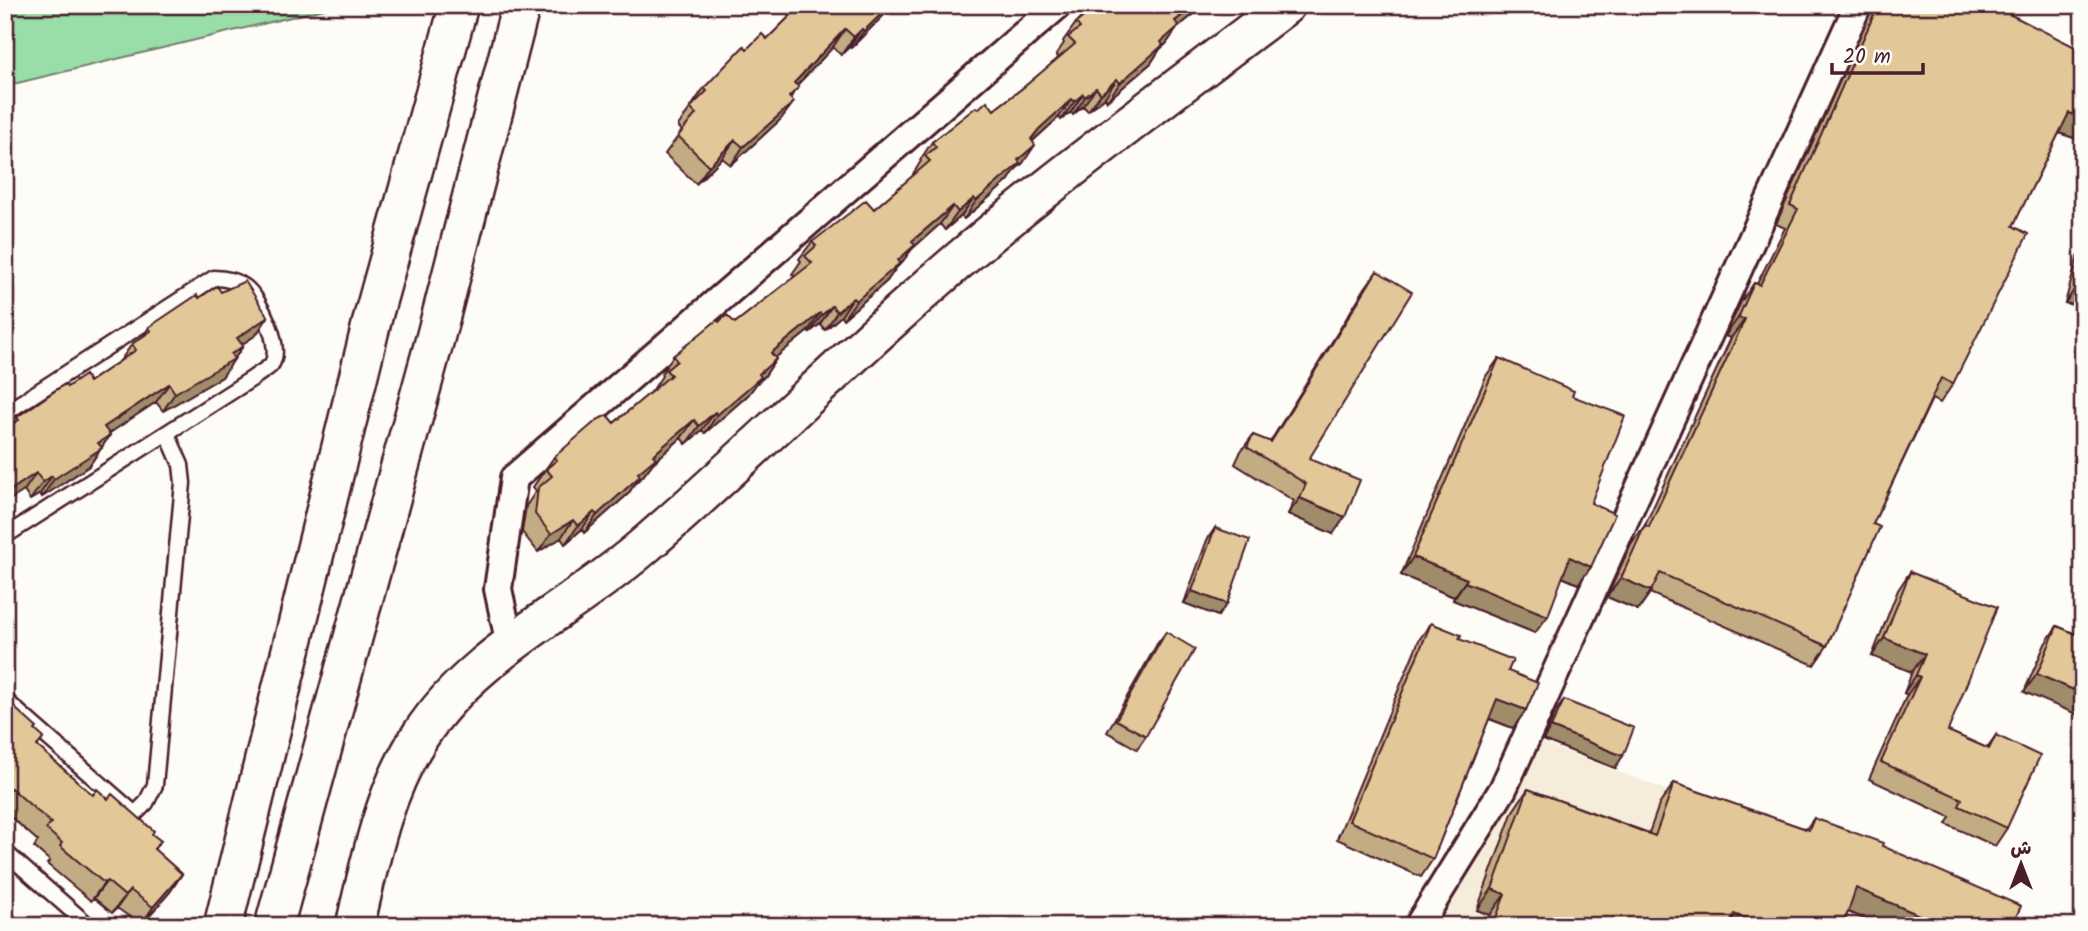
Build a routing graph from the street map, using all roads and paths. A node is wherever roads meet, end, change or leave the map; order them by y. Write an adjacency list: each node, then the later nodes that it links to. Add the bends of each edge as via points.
1 (459, 5): 13 (main road, via 374,313)
2 (521, 5): 14 (main road, via 429,362)
3 (1058, 5): 9 (street, via 514,478 498,589)
4 (1286, 5): 9 (main road, via 1053,184 908,305 624,564)
5 (1858, 5): 16 (street, via 1503,789)
6 (5, 413): 7 (lane, via 201,284 214,278 229,279 248,289 274,333 272,364)
7 (167, 433): 8 (lane); 10 (lane, via 181,465 183,483 155,786 146,803 135,814)
8 (5, 536)
9 (510, 645): 15 (main road, via 467,680 420,735 391,789)
10 (5, 700)
11 (5, 852): 12 (lane)
12 (89, 926)
13 (223, 926)
14 (274, 926)
15 (355, 926)
16 (1418, 926)

